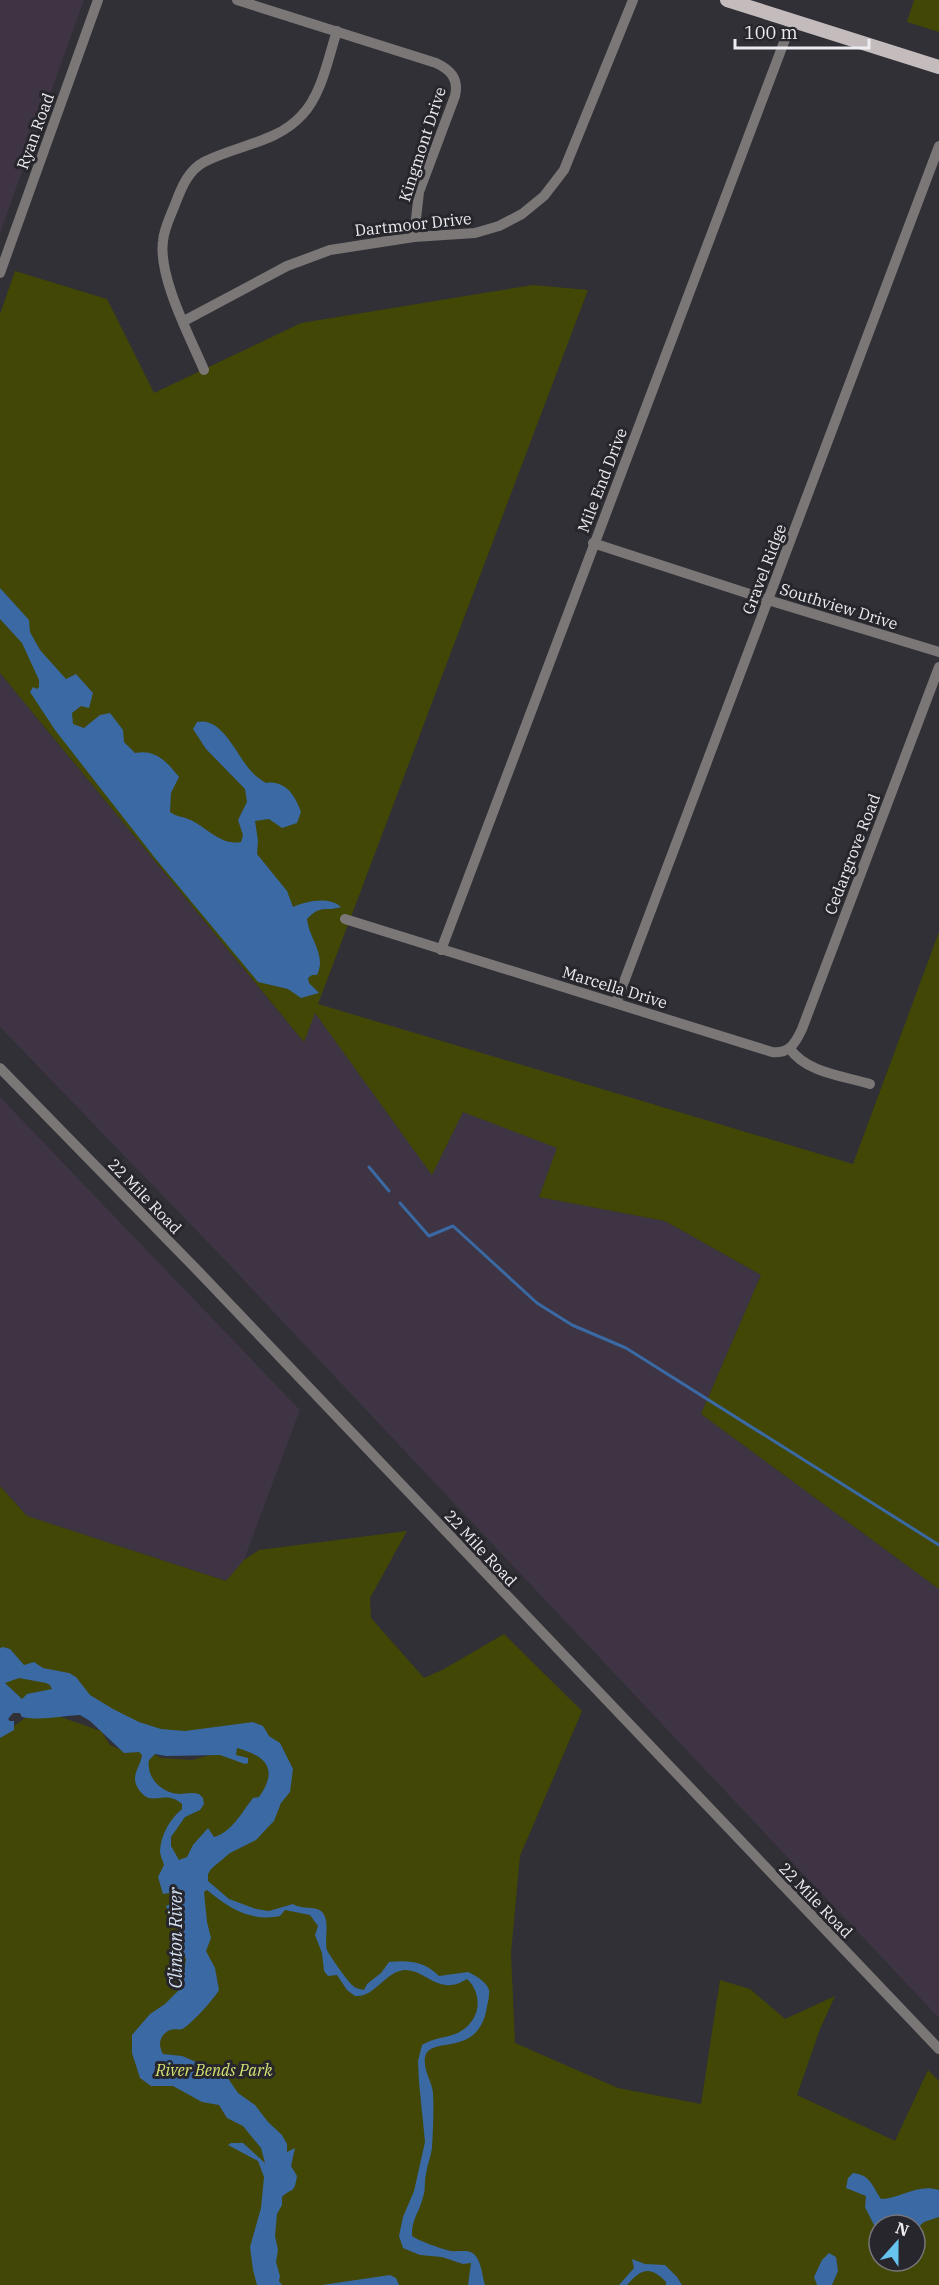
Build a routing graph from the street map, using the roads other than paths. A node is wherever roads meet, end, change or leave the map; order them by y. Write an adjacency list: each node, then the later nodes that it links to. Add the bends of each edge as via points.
1 (98, 0): 10 (street, Ryan Road)
2 (237, 0): 6 (street, Kingmont Drive)
3 (633, 0): 9 (street, Dartmoor Drive, via 576,144 552,187 522,214 499,226 461,235)
4 (727, 0): 5 (main road)
5 (792, 21): 7 (main road); 13 (street, Mile End Drive)
6 (337, 31): 9 (street, Kingmont Drive, via 436,63 448,69 456,80 455,96 419,192); 11 (street, via 316,94 300,118 261,141 203,162 183,184 165,231 162,257)
7 (939, 67)
8 (939, 147): 14 (street, Gravel Ridge)
9 (414, 237): 11 (street, Dartmoor Drive, via 342,247 301,260)
10 (0, 273)
11 (184, 321): 12 (street)
12 (204, 370)
13 (594, 543): 14 (street, Southview Drive); 18 (street, Mile End Drive)
14 (768, 600): 15 (street, Southview Drive); 19 (street, Gravel Ridge)
15 (939, 652)
16 (939, 667): 20 (street, Cedargrove Road, via 802,1029)
17 (345, 919): 18 (street, Marcella Drive)
18 (441, 950): 19 (street, Marcella Drive)
19 (616, 1003): 20 (street, Marcella Drive, via 772,1052)
20 (790, 1049): 22 (street, via 796,1058 813,1068)
21 (0, 1068): 23 (street, 22 Mile Road)
22 (870, 1084)
23 (939, 2049)

